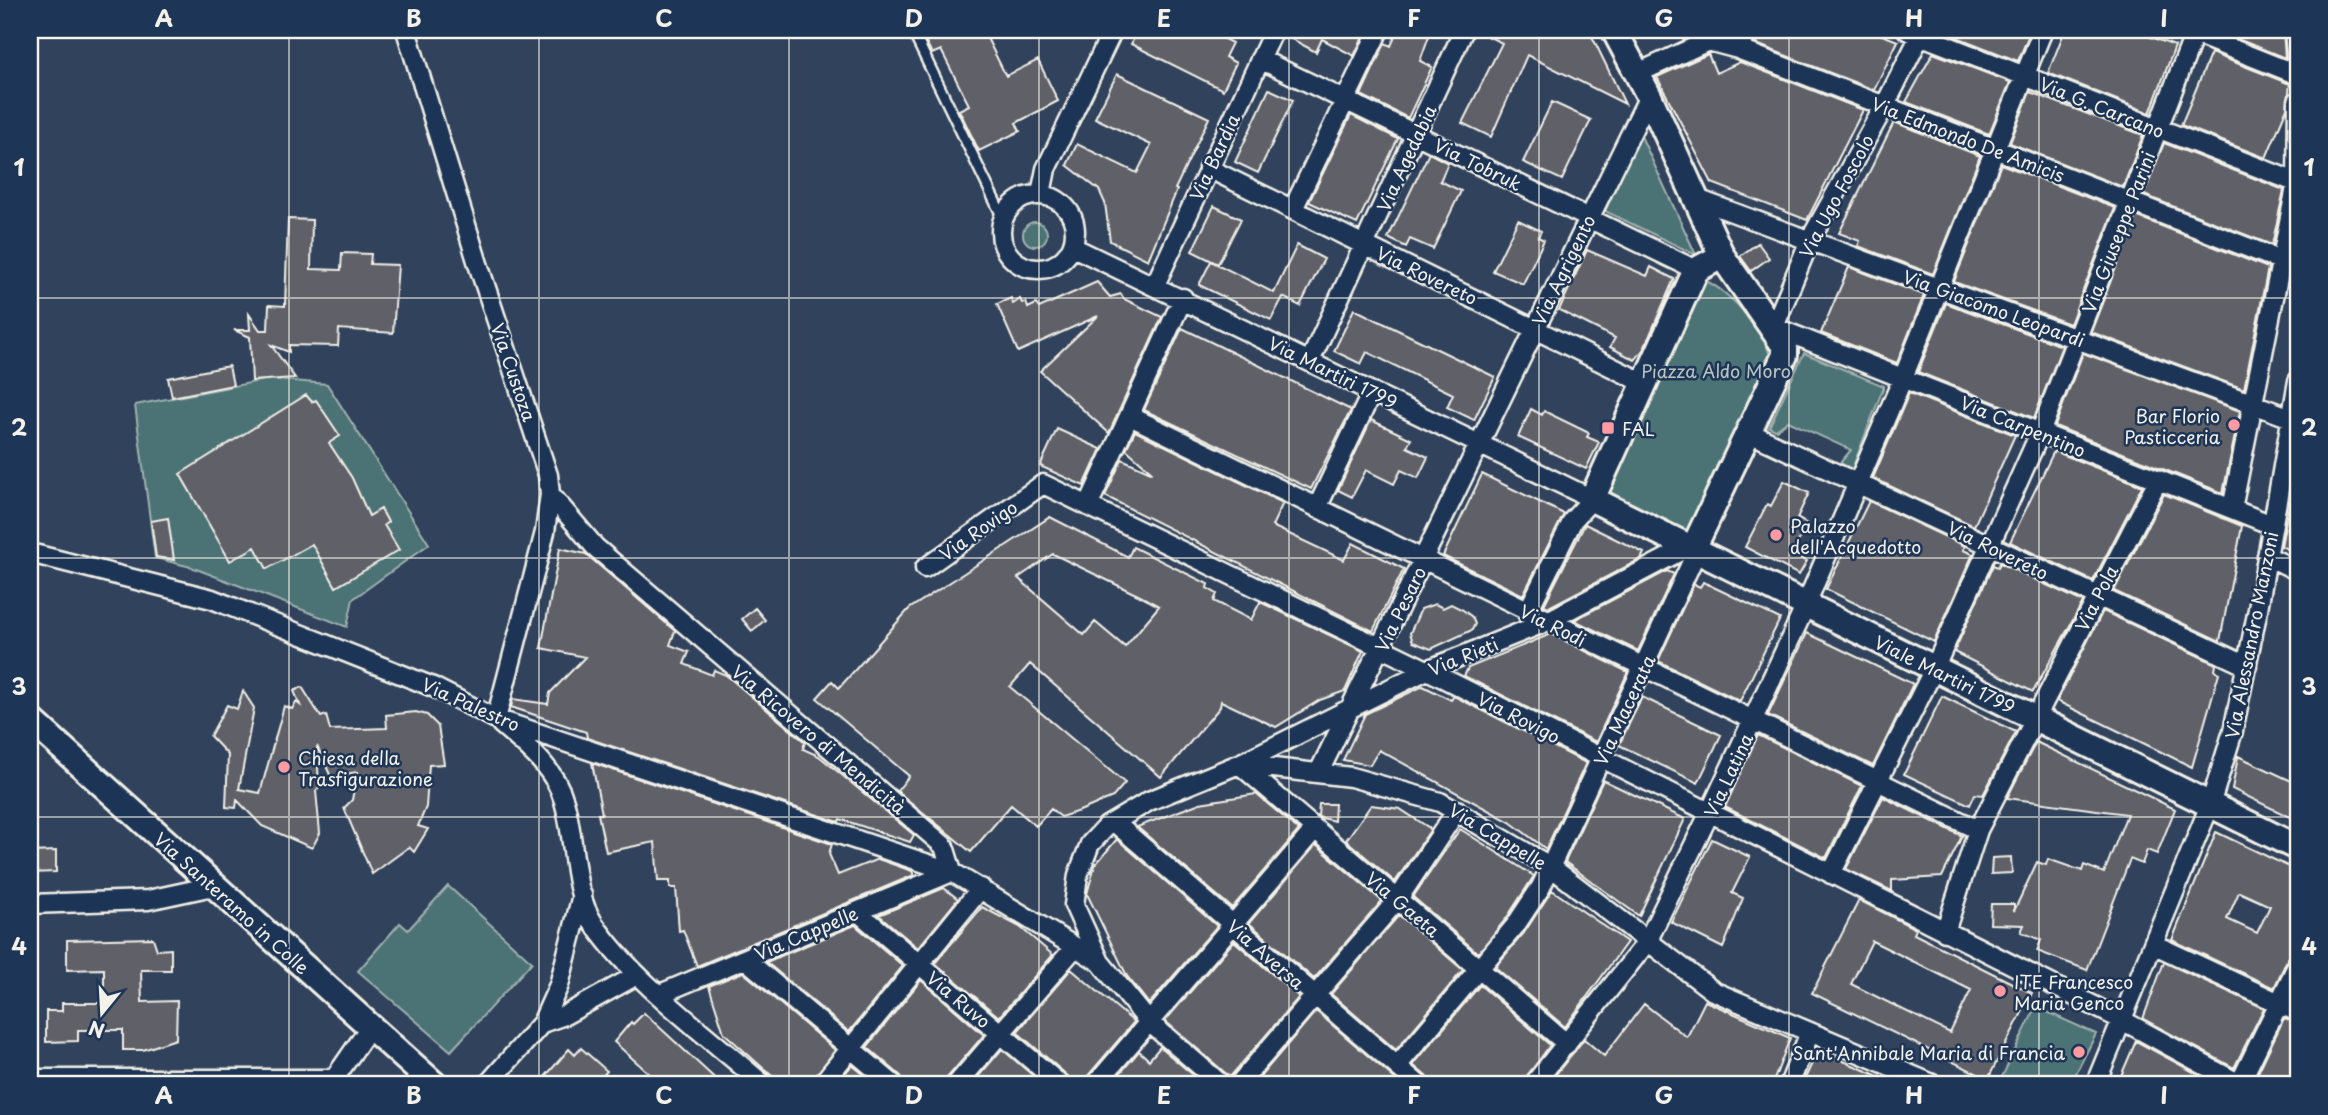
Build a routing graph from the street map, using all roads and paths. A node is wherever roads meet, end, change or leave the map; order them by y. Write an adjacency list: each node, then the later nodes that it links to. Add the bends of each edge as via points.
1 (406, 30): 59 (street, Via Custoza, via 543,457)
2 (912, 30): 31 (lane)
3 (1113, 30): 27 (street, via 1046,169)
4 (1274, 30): 14 (street, Via Bardia)
5 (1378, 30): 19 (street)
6 (1464, 30): 23 (street, Via Agedabia)
7 (1614, 30): 15 (street)
8 (1748, 30): 13 (street)
9 (2043, 30): 17 (street, Via Latina)
10 (2294, 30): 16 (street)
11 (1917, 31): 17 (street, Via G. Carcano); 21 (street, Via Ugo Foscolo)
12 (2191, 31): 16 (street); 22 (street, Via Giuseppe Parini)
13 (1738, 49): 15 (street, Via Edmondo De Amicis, via 1708,41); 21 (street, Via Edmondo De Amicis)
14 (1260, 59): 19 (street, Via Tobruk); 25 (street, Via Bardia)
15 (1638, 73): 18 (street)
16 (2298, 74)
17 (2025, 76): 22 (street, Via G. Carcano); 24 (street, Via Latina)
18 (1650, 96): 28 (street); 32 (street, Via Agrigento)
19 (1345, 100): 23 (street, Via Tobruk); 30 (street)
20 (2298, 101): 26 (street)
21 (1884, 107): 24 (street, Via Edmondo De Amicis); 33 (street, Via Ugo Foscolo)
22 (2158, 129): 26 (street, Via G. Carcano); 29 (street, Via Giuseppe Parini)
23 (1417, 133): 32 (street, Via Tobruk); 34 (street, Via Agedabia)
24 (1996, 150): 29 (street, Via Edmondo De Amicis); 40 (street, Via Latina)
25 (1208, 168): 30 (street, Via Rovereto); 39 (street, Via Bardia)
26 (2298, 183): 37 (street)
27 (1041, 194): 31 (street, via 1018,200); 35 (street, via 1053,197 1071,213)
28 (1698, 199): 33 (street, Via Giacomo Leopardi); 36 (street)
29 (2129, 202): 37 (street, Via Edmondo De Amicis); 44 (street, Via Giuseppe Parini)
30 (1293, 209): 34 (street, Via Rovereto)
31 (1003, 218): 35 (street, via 1002,243 1018,264 1042,269 1055,265)
32 (1588, 218): 38 (street, Via Tobruk); 43 (street, Via Agrigento)
33 (1810, 240): 40 (street, Via Giacomo Leopardi); 42 (street, Via Ugo Foscolo)
34 (1366, 245): 43 (street, Via Rovereto); 45 (street, Via Agedabia)
35 (1073, 247): 39 (street, Via Martiri 1799)
36 (1722, 256): 38 (street); 42 (street)
37 (2291, 264): 50 (street)
38 (1696, 270): 48 (street)
39 (1155, 285): 41 (street, Via Martiri 1799)
40 (1940, 287): 44 (street, Via Giacomo Leopardi); 46 (street, Via Latina)
41 (1183, 298): 45 (street, Via Martiri 1799); 51 (street)
42 (1774, 327): 46 (street, Via Carpentino); 53 (street, via 1785,355)
43 (1535, 328): 48 (street, Via Rovereto); 55 (street, Via Agrigento)
44 (2077, 338): 50 (street, Via Giacomo Leopardi); 54 (street, Via Giuseppe Parini)
45 (1310, 361): 49 (street, Via Martiri 1799)
46 (1903, 378): 54 (street, Via Carpentino); 58 (street, Via Latina)
47 (2298, 381): 52 (street, Via Alessandro Manzoni)
48 (1646, 384): 60 (street)
49 (1372, 392): 55 (street, Via Martiri 1799); 62 (street)
50 (2253, 404): 52 (street, Via Giacomo Leopardi); 63 (street)
51 (1130, 416): 61 (street); 62 (street, Via Rodi)
52 (2291, 418): 56 (street, Via Alessandro Manzoni)
53 (1750, 433): 58 (street, Via Rovereto); 66 (street)
54 (2040, 433): 57 (street, Via Carpentino); 65 (street, Via Giuseppe Parini)
55 (1480, 445): 60 (street, Via Martiri 1799); 69 (street, Via Pesaro)
56 (2292, 455): 64 (street, Via Alessandro Manzoni)
57 (2158, 480): 63 (street, Via Carpentino); 72 (street, Via Pola)
58 (1857, 484): 65 (street, Via Rovereto); 73 (street, Via Latina)
59 (550, 494): 84 (street, Via Custoza, via 545,532); 98 (street, Via Ricovero di Mendicità, via 595,547 944,846)
60 (1592, 499): 66 (street, Viale Martiri 1799); 74 (street, via 1573,520)
61 (1088, 506): 70 (street, Via Rovigo, via 1043,484); 76 (street, Via Rovigo)
62 (1317, 508): 69 (street, Via Rodi)
63 (2232, 509): 64 (street, Via Carpentino)
64 (2272, 525): 68 (street, Via Alessandro Manzoni)
65 (1991, 545): 72 (street, Via Rovereto); 79 (street, Via Giuseppe Parini)
66 (1691, 551): 73 (street, Viale Martiri 1799); 75 (street, Via Rieti); 78 (street, Via Macerata)
67 (30, 553): 84 (street, Via Palestro, via 212,599 433,687)
68 (2267, 556): 71 (street); 77 (street, Via Alessandro Manzoni)
69 (1423, 561): 74 (street, Via Rodi); 76 (street, Via Pesaro)
70 (925, 568)
71 (2298, 571)
72 (2096, 597): 77 (street, Via Rovereto); 82 (street, Via Pola)
73 (1805, 606): 79 (street, Viale Martiri 1799); 85 (street, Via Latina)
74 (1527, 613): 75 (street, Via Rodi)
75 (1546, 622): 78 (street, Via Rodi); 80 (street, Via Rieti)
76 (1381, 647): 80 (street, Via Rovigo); 81 (street, Via Pesaro)
77 (2247, 666): 90 (street, Via Alessandro Manzoni)
78 (1644, 668): 85 (street, Via Rodi); 86 (street, Via Macerata)
79 (1934, 669): 82 (street, Viale Martiri 1799); 89 (street, Via Giuseppe Parini)
80 (1427, 670): 81 (street, Via Rieti); 86 (street, Via Rovigo)
81 (1352, 706): 87 (street, Via Rieti); 88 (street, Via Pesaro)
82 (2036, 718): 90 (street, Viale Martiri 1799); 95 (street, Via Pola)
83 (30, 719): 100 (street, Via Santeramo in Colle)
84 (496, 719): 98 (street, Via Palestro); 102 (street, via 553,776 564,799)
85 (1754, 719): 89 (street, Via Rodi); 92 (street, Via Latina)
86 (1600, 758): 92 (street, Via Rovigo); 97 (street, Via Macerata)
87 (1239, 764): 88 (street, Via Cappelle); 93 (street, Via Cappelle, via 1149,801); 94 (street, Via Gaeta)
88 (1319, 772): 91 (street, Via Cappelle, via 1413,793)
89 (1878, 780): 95 (street, Via Rodi); 99 (street, Via Giuseppe Parini)
90 (2210, 805): 96 (street, Viale Martiri 1799); 109 (street, Via Alessandro Manzoni)
91 (1457, 810): 97 (street, Via Cappelle); 103 (street)
92 (1709, 814): 99 (street, Via Rovigo); 108 (street, Via Latina)
93 (1114, 822): 106 (street, Via Aversa); 110 (street, Via Cappelle, via 1090,844 1078,875 1074,905)
94 (1315, 828): 103 (street, Via Gaeta); 106 (street)
95 (1978, 830): 107 (street, Via Pola)
96 (2298, 848)
97 (1551, 867): 108 (street, Via Cappelle); 114 (street, Via Macerata, via 1515,926)
98 (952, 872): 101 (street); 105 (street, Via Cappelle)
99 (1831, 874): 107 (street, Via Rovigo)
100 (213, 886): 104 (street, via 148,900); 123 (street, Via Santeramo in Colle)
101 (981, 888): 110 (street); 113 (street)
102 (582, 895): 115 (street, via 593,923); 122 (street, via 559,985)
103 (1398, 899): 114 (street, Via Gaeta); 117 (street)
104 (30, 904)
105 (858, 912): 111 (street, Via Cappelle); 113 (street, Via Ruvo)
106 (1232, 924): 117 (street, Via Aversa); 121 (street)
107 (1945, 932): 120 (street, Via Rovigo)
108 (1647, 942): 124 (street, Via Cappelle, via 1713,991); 126 (street, Via Latina)
109 (2153, 943): 118 (street); 120 (street, Via Alessandro Manzoni)
110 (1083, 946): 121 (street); 125 (street)
111 (745, 959): 116 (street, Via Cappelle); 127 (street)
112 (2298, 964): 118 (street)
113 (919, 965): 125 (street, Via Ruvo); 127 (street)
114 (1480, 969): 126 (street, Via Gaeta); 128 (street, Via Macerata)
115 (637, 975): 116 (street); 122 (street)
116 (660, 994): 133 (street)
117 (1315, 996): 128 (street, Via Aversa); 140 (street)
118 (2279, 1002): 119 (street); 146 (street)
119 (2298, 1012)
120 (2122, 1020): 145 (street, Via Alessandro Manzoni); 146 (street, Via Rovigo)
121 (1148, 1021): 138 (street); 139 (street)
122 (542, 1023): 132 (street)
123 (370, 1027): 130 (street); 131 (street, Via Santeramo in Colle)
124 (1810, 1032): 143 (street); 144 (street, Via Cappelle)
125 (1001, 1033): 136 (street); 137 (street, Via Ruvo)
126 (1567, 1044): 142 (street, Via Latina)
127 (851, 1049): 134 (street); 135 (street)
128 (1397, 1066): 141 (street, Via Aversa)
129 (30, 1079): 130 (street)
130 (335, 1082)
131 (435, 1085)
132 (486, 1085)
133 (764, 1085)
134 (821, 1085)
135 (894, 1085)
136 (957, 1085)
137 (1061, 1085)
138 (1095, 1085)
139 (1222, 1085)
140 (1238, 1085)
141 (1419, 1085)
142 (1533, 1085)
143 (1789, 1085)
144 (1935, 1085)
145 (2095, 1085)
146 (2240, 1085)

